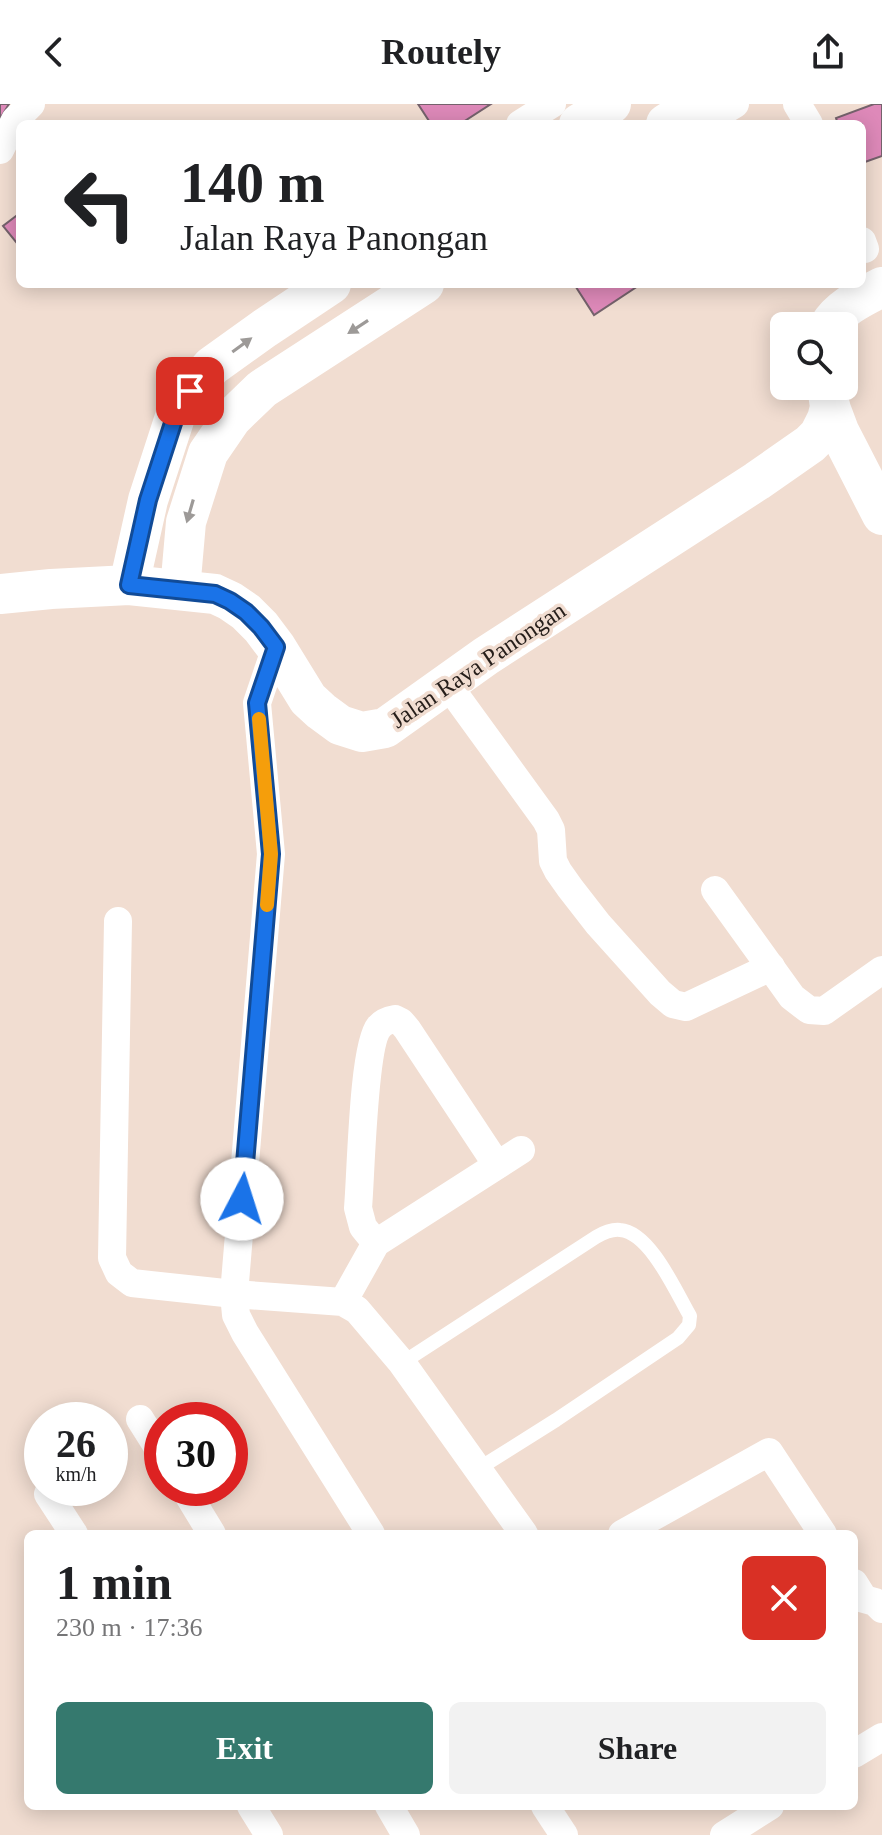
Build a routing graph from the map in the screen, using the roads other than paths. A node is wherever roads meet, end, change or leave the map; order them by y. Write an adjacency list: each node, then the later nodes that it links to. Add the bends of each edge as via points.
1 (31, 104): 10 (street, via 15,120)
2 (554, 104): 6 (street)
3 (611, 104): 7 (main road)
4 (696, 104): 8 (main road)
5 (735, 104): 9 (street)
6 (527, 120)
7 (585, 120)
8 (672, 120)
9 (709, 120)
10 (0, 150)
11 (882, 287): 14 (main road)
12 (325, 288): 18 (main road, one-way to 12, via 148,500 175,417 190,391 212,366)
13 (418, 288): 19 (main road, one-way to 19, via 262,389 232,418 208,453 186,522)
14 (841, 312)
15 (828, 400): 22 (main road, Jalan Raya Panongan, via 827,419 810,444)
16 (829, 400): 17 (main road, via 839,431)
17 (882, 515)
18 (129, 585): 19 (main road, Jalan Raya Panongan); 20 (main road, Jalan Raya Panongan)
19 (180, 590): 21 (main road, Jalan Raya Panongan, via 230,601)
20 (0, 594)
21 (276, 647): 22 (main road, Jalan Raya Panongan, via 308,699 340,725 362,732 385,728); 28 (street, via 257,703 271,854)
22 (448, 685): 25 (street, via 546,820 558,871 660,993 686,1007)
23 (715, 890): 25 (street)
24 (118, 921): 28 (street, via 112,1258 132,1283)
25 (771, 967): 26 (street, via 792,997 809,1010 824,1011)
26 (882, 970)
27 (376, 1243): 27 (street, via 509,1157 395,1019 377,1028 369,1055 358,1208 363,1227); 29 (street)
28 (234, 1294): 29 (street); 39 (street, via 245,1333)
29 (343, 1302): 30 (street, via 357,1310)
30 (402, 1363): 33 (street); 33 (lane, via 611,1230 642,1240 655,1257 690,1316 689,1325 666,1347)
31 (140, 1419): 32 (street)
32 (144, 1425)
33 (478, 1469): 40 (street)
34 (56, 1506): 37 (street)
35 (195, 1506): 38 (street)
36 (661, 1525): 41 (street); 42 (street, via 769,1452)
37 (71, 1530)
38 (210, 1530)
39 (368, 1530)
40 (521, 1530)
41 (639, 1530)
42 (820, 1530)
43 (882, 1737): 44 (street)
44 (858, 1752)
45 (391, 1810): 48 (street)
46 (548, 1810): 49 (street)
47 (764, 1810): 50 (street)
48 (406, 1835)
49 (564, 1835)
50 (724, 1835)

